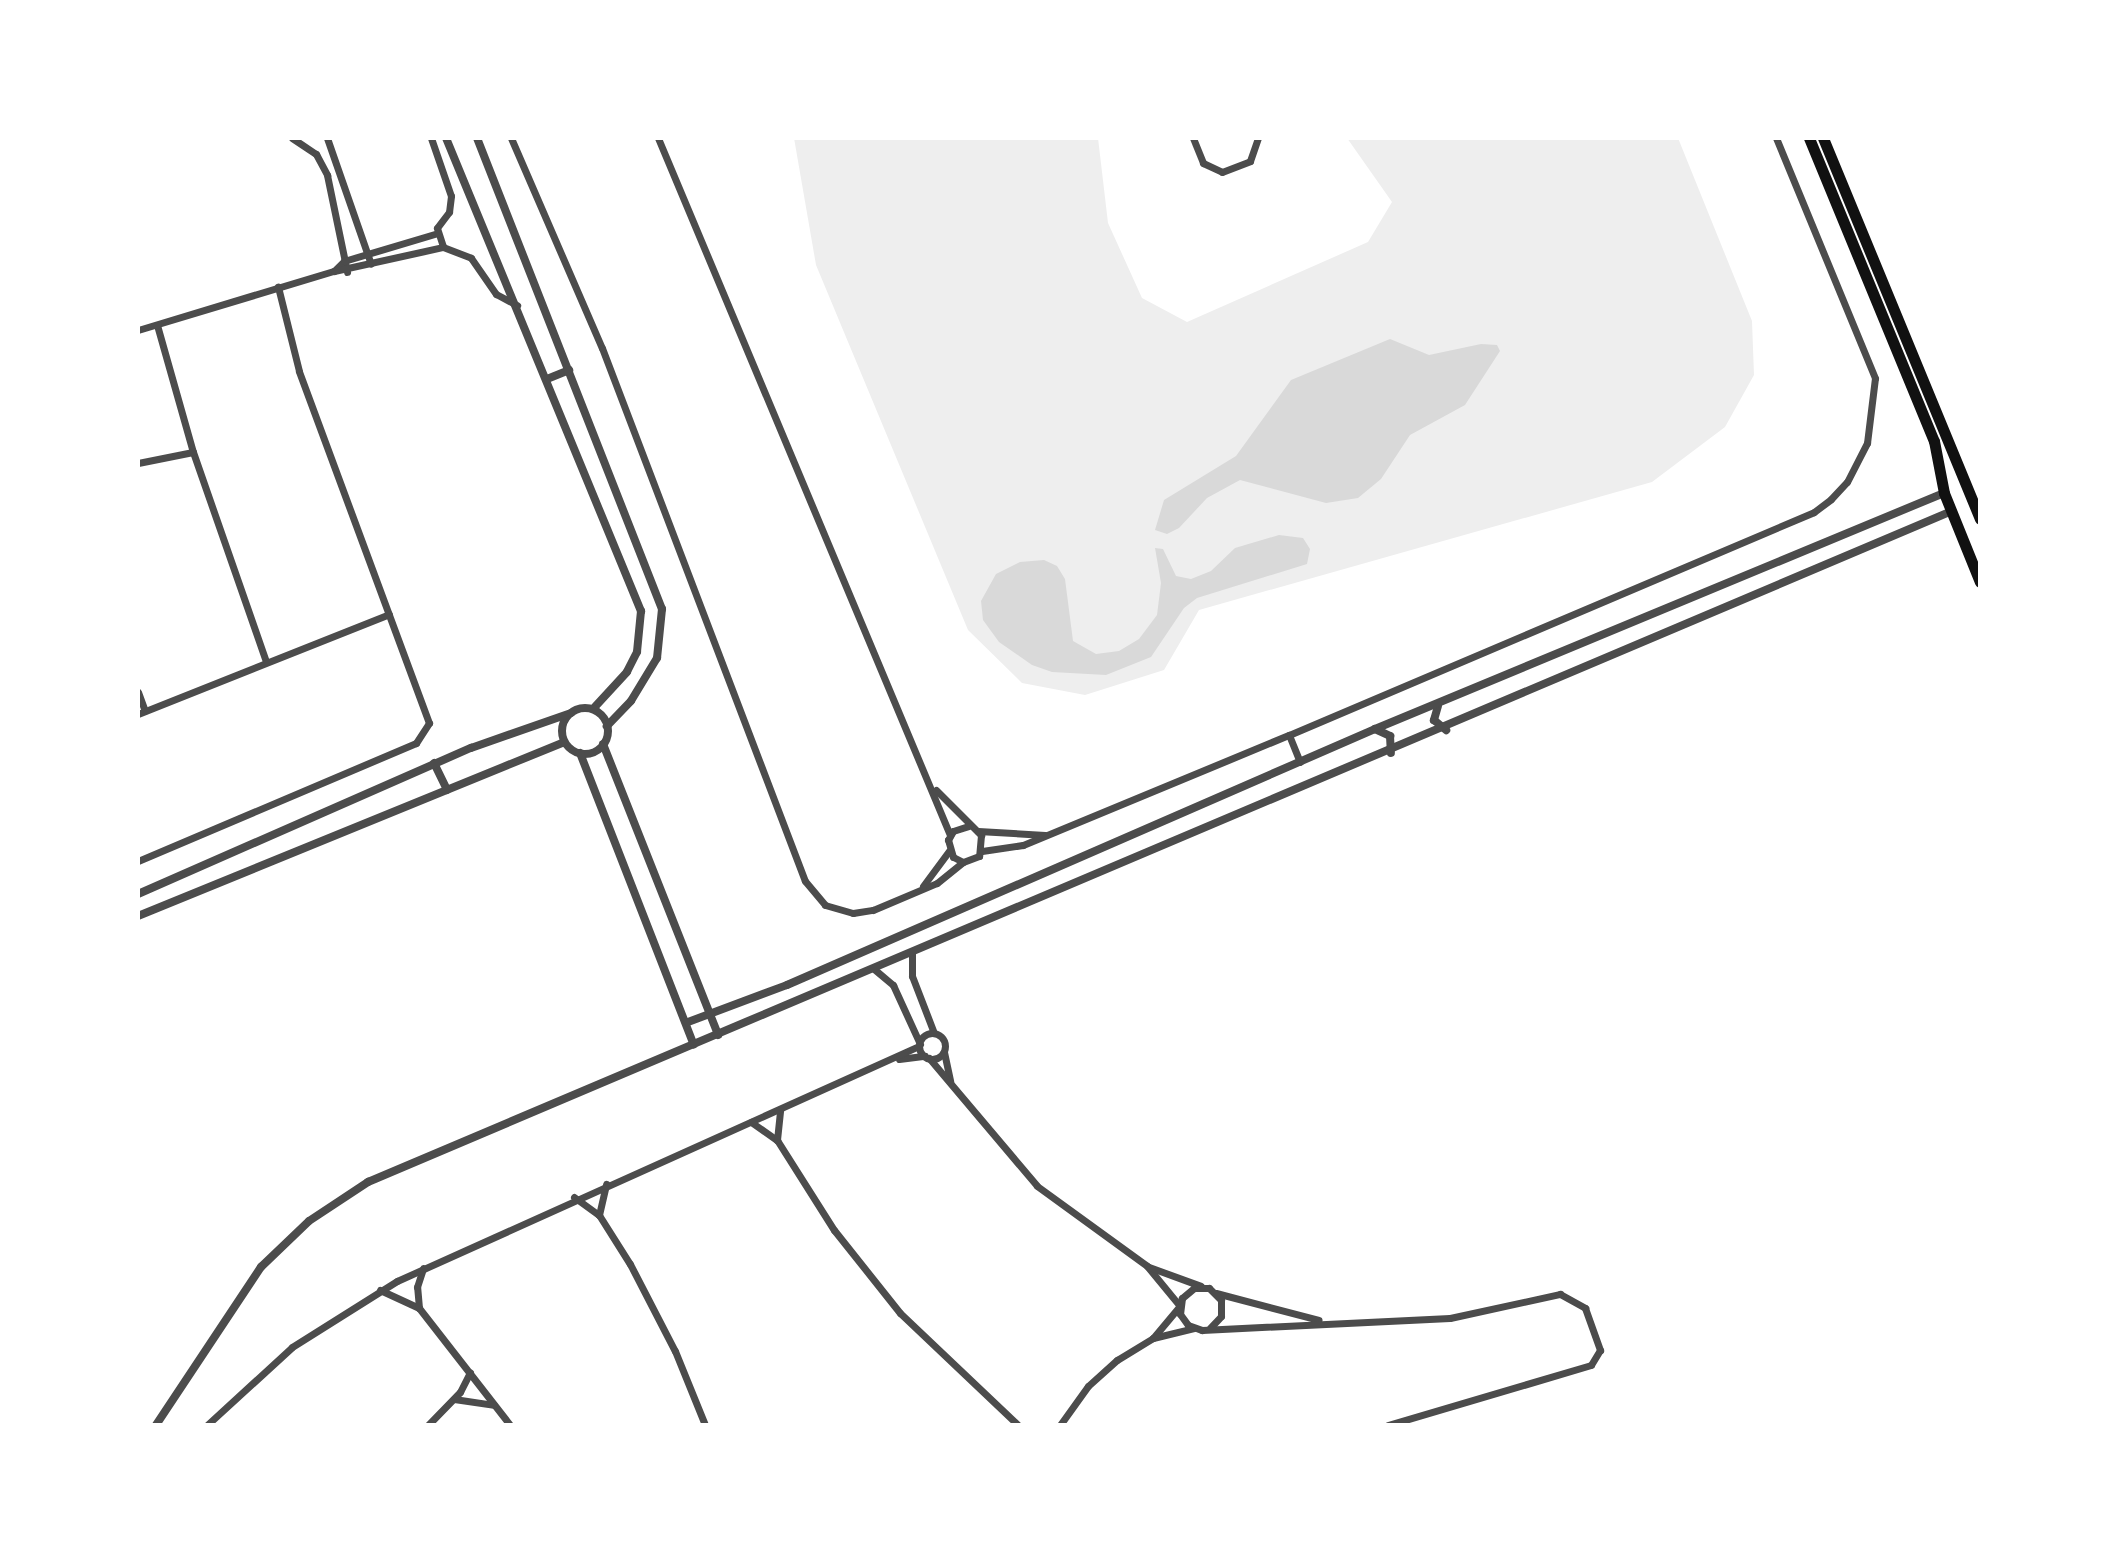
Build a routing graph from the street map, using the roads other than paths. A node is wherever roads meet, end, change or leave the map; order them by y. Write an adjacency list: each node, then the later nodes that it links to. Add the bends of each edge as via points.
1 (292, 138): 16 (street, via 316,154 327,175)
2 (327, 138): 15 (street)
3 (431, 138): 13 (street, via 451,196)
4 (446, 138): 21 (street)
5 (477, 138): 24 (street)
6 (511, 138): 59 (street, via 602,348 805,881 825,905 853,913)
7 (658, 138): 49 (street)
8 (1193, 138): 9 (street, via 1203,163 1222,172 1250,161)
9 (1258, 138)
10 (1776, 138): 42 (street, via 1875,378 1870,430 1847,482 1814,512)
11 (1809, 138): 28 (main road, via 1934,441)
12 (1823, 138): 30 (main road)
13 (438, 233): 14 (street); 15 (street)
14 (443, 247): 17 (street); 21 (street, via 471,258 496,294)
15 (368, 253): 16 (street); 17 (street)
16 (344, 261): 18 (street); 19 (street)
17 (371, 264): 19 (street)
18 (334, 271): 19 (street); 20 (street)
19 (347, 272)
20 (278, 287): 22 (street); 32 (street, via 299,371)
21 (517, 305): 25 (street)
22 (157, 325): 23 (street); 26 (street)
23 (138, 330)
24 (569, 370): 25 (street); 39 (street, via 662,609 657,658 631,701)
25 (547, 379): 36 (street, via 641,611 637,652 627,672)
26 (193, 452): 27 (street); 33 (street)
27 (138, 463)
28 (1944, 493): 29 (main road); 35 (street)
29 (1952, 511): 31 (main road); 41 (street)
30 (1980, 519)
31 (1980, 582)
32 (389, 614): 33 (street); 57 (street, via 428,710 429,723 416,743)
33 (266, 662): 37 (street)
34 (138, 692): 37 (street)
35 (1438, 705): 40 (street); 41 (street, via 1434,720)
36 (593, 709): 38 (street); 39 (street)
37 (142, 713)
38 (571, 713): 43 (street, via 563,723); 48 (street)
39 (607, 726): 44 (street)
40 (1375, 729): 46 (street, via 1390,736); 47 (street)
41 (1446, 730): 46 (street)
42 (1289, 735): 47 (street); 54 (street)
43 (564, 742): 45 (street); 50 (street)
44 (603, 744): 45 (street); 64 (street)
45 (580, 753): 65 (street)
46 (1391, 753): 62 (street)
47 (1300, 762): 64 (street, via 787,985)
48 (434, 763): 50 (street); 60 (street)
49 (934, 788): 51 (street); 53 (street)
50 (447, 790): 61 (street)
51 (968, 826): 52 (street); 53 (street)
52 (978, 831): 54 (street); 56 (street)
53 (950, 835): 55 (street)
54 (1047, 835): 56 (street)
55 (949, 851): 58 (street); 59 (street)
56 (982, 851): 58 (street)
57 (138, 861)
58 (963, 862): 59 (street)
59 (922, 888)
60 (138, 894)
61 (138, 916)
62 (912, 953): 63 (street); 66 (street, via 912,976)
63 (874, 969): 67 (street); 69 (street, via 893,985)
64 (710, 1013): 65 (street); 67 (street)
65 (688, 1022): 68 (street)
66 (934, 1033): 69 (street); 70 (street, via 943,1040)
67 (718, 1035): 68 (street)
68 (694, 1045): 94 (street, via 389,1172 328,1207 247,1284)
69 (920, 1045): 71 (street); 72 (street)
70 (944, 1051): 71 (street); 73 (street)
71 (927, 1057): 72 (street); 73 (street)
72 (899, 1059): 74 (street)
73 (950, 1081): 80 (street, via 1037,1186)
74 (780, 1109): 75 (street); 76 (street)
75 (751, 1122): 76 (street); 77 (street)
76 (777, 1140): 99 (street, via 834,1230 900,1313)
77 (606, 1184): 78 (street); 79 (street)
78 (574, 1197): 79 (street); 81 (street)
79 (599, 1215): 98 (street, via 658,1315)
80 (1147, 1266): 82 (street); 85 (street)
81 (424, 1267): 83 (street); 86 (street, via 417,1287)
82 (1201, 1286): 84 (street); 85 (street, via 1187,1292)
83 (380, 1290): 86 (street); 95 (street, via 292,1347)
84 (1216, 1293): 87 (street); 89 (street, via 1221,1316)
85 (1179, 1306): 88 (street, via 1183,1320); 90 (street)
86 (419, 1308): 91 (street)
87 (1321, 1321): 89 (street); 101 (street, via 1450,1318 1560,1294 1585,1308 1600,1350 1591,1365)
88 (1194, 1328): 89 (street); 90 (street)
89 (1210, 1328)
90 (1153, 1338): 100 (street, via 1101,1372)
91 (470, 1372): 92 (street); 93 (street)
92 (454, 1399): 93 (street); 96 (street)
93 (494, 1405): 97 (street)
94 (156, 1425)
95 (207, 1425)
96 (428, 1425)
97 (510, 1425)
98 (705, 1425)
99 (1018, 1425)
100 (1060, 1425)
101 (1388, 1425)

